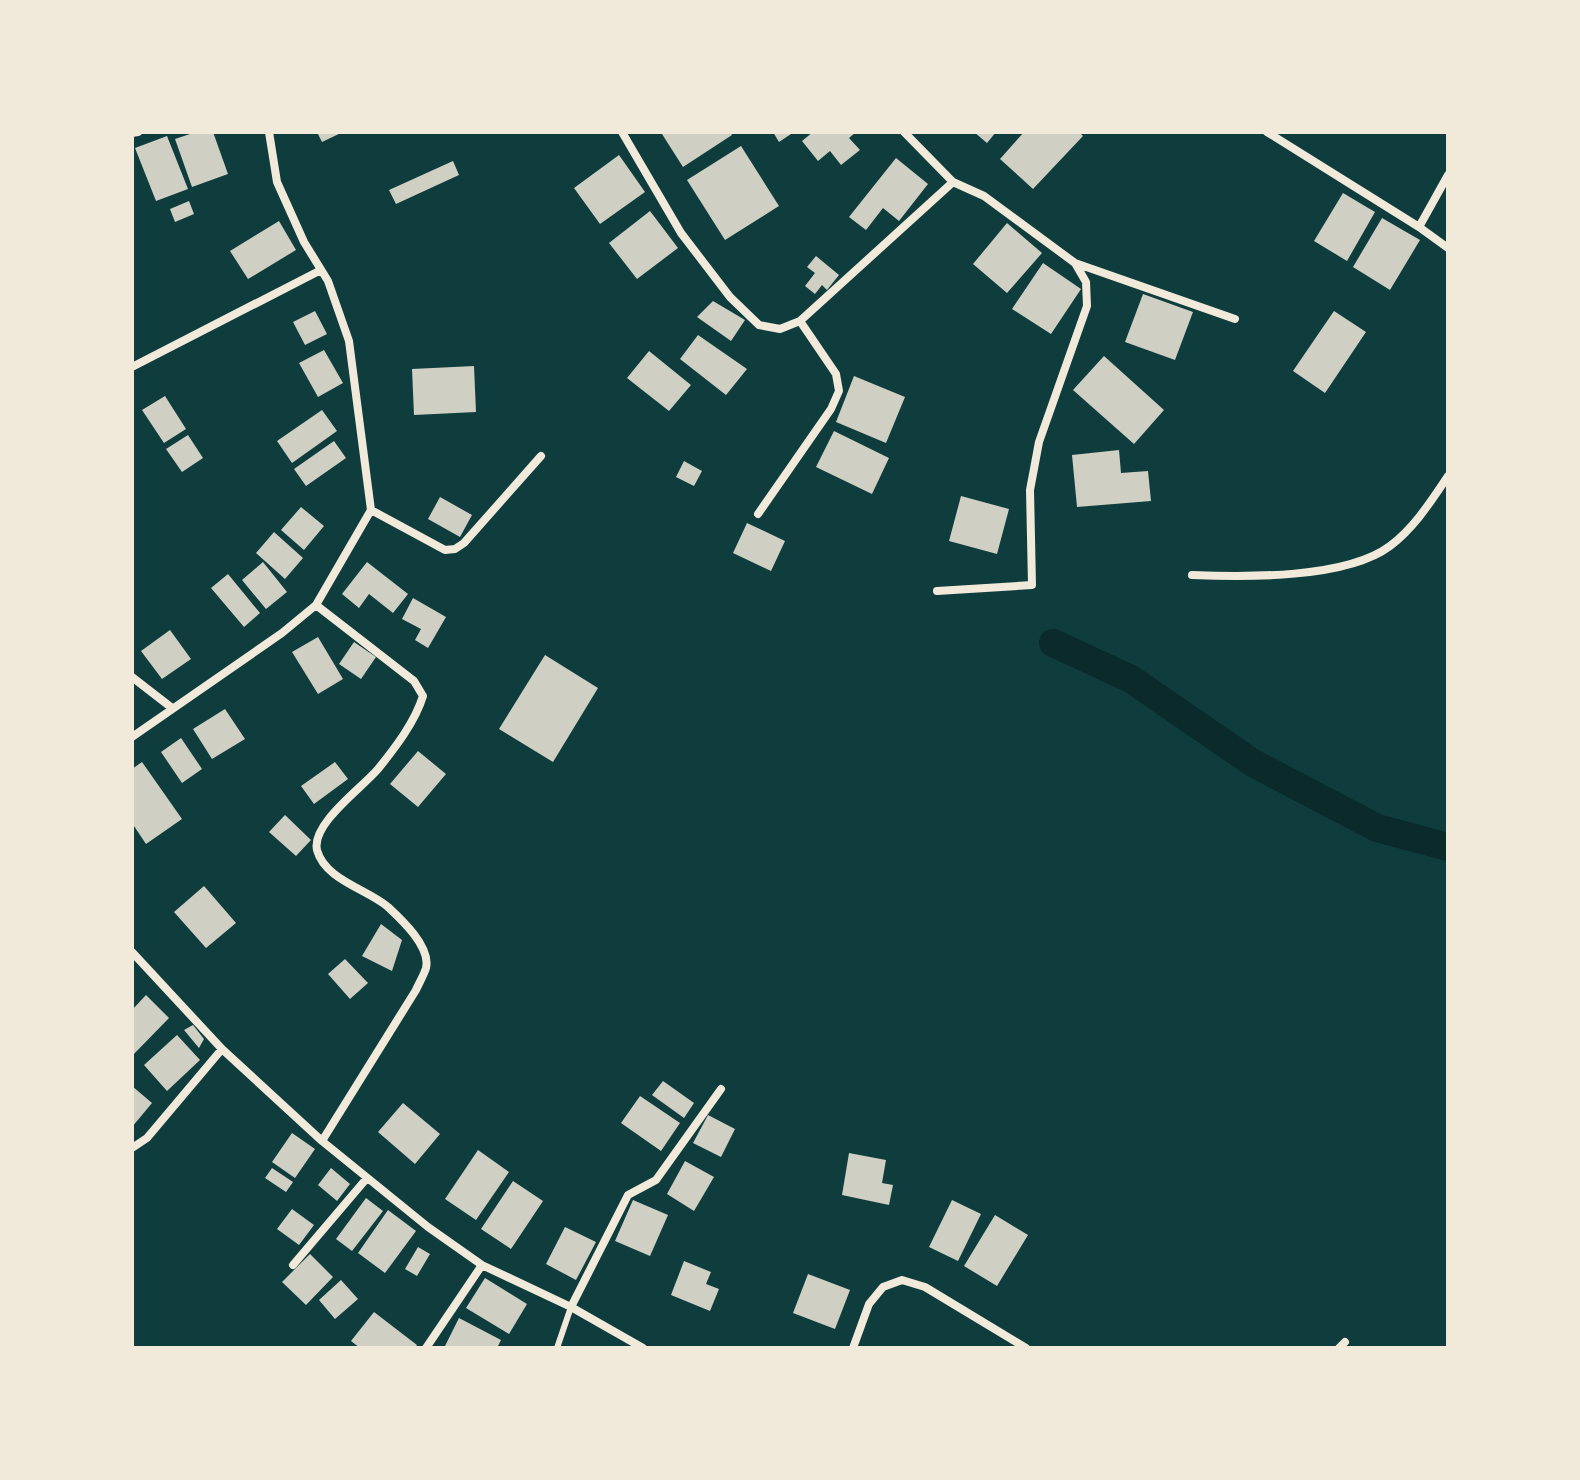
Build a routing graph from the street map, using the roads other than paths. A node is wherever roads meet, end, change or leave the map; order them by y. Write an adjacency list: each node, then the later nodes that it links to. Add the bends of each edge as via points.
1 (269, 132): 10 (street, via 277,182)
2 (622, 132): 12 (street, via 681,233 730,297 759,325 780,329)
3 (904, 132): 6 (street)
4 (1267, 132): 7 (street)
5 (1448, 175): 7 (street)
6 (953, 182): 9 (street, via 984,196); 12 (street)
7 (1419, 227): 8 (street)
8 (1448, 248)
9 (1075, 263): 11 (street); 19 (street, via 1086,282 1087,306 1039,442 1030,490 1032,585)
10 (321, 270): 13 (street); 16 (street, via 349,341)
11 (1235, 319)
12 (800, 321): 17 (street, via 836,374 839,391)
13 (132, 367)
14 (541, 456): 16 (street, via 455,549 445,550)
15 (1448, 476): 18 (street, via 1418,521 1387,548 1341,567 1245,577)
16 (371, 510): 20 (street)
17 (758, 514)
18 (1192, 575)
19 (937, 591)
20 (316, 605): 22 (street); 27 (street, via 414,681 423,696 418,712 377,769 324,824 316,846 333,873 387,907 421,944 427,965)
21 (132, 677): 22 (street)
22 (172, 708): 23 (street)
23 (132, 737)
24 (132, 952): 25 (street)
25 (222, 1049): 27 (street); 28 (street, via 147,1138)
26 (721, 1089): 32 (street, via 656,1180 628,1195)
27 (322, 1141): 29 (street)
28 (132, 1148)
29 (367, 1178): 30 (street); 31 (street)
30 (293, 1265)
31 (482, 1265): 32 (street); 33 (street)
32 (571, 1307): 34 (lane); 35 (street)
33 (426, 1348)
34 (557, 1348)
35 (643, 1348)
36 (853, 1348): 37 (street, via 869,1304 883,1287 902,1280 925,1287)
37 (1026, 1348)

